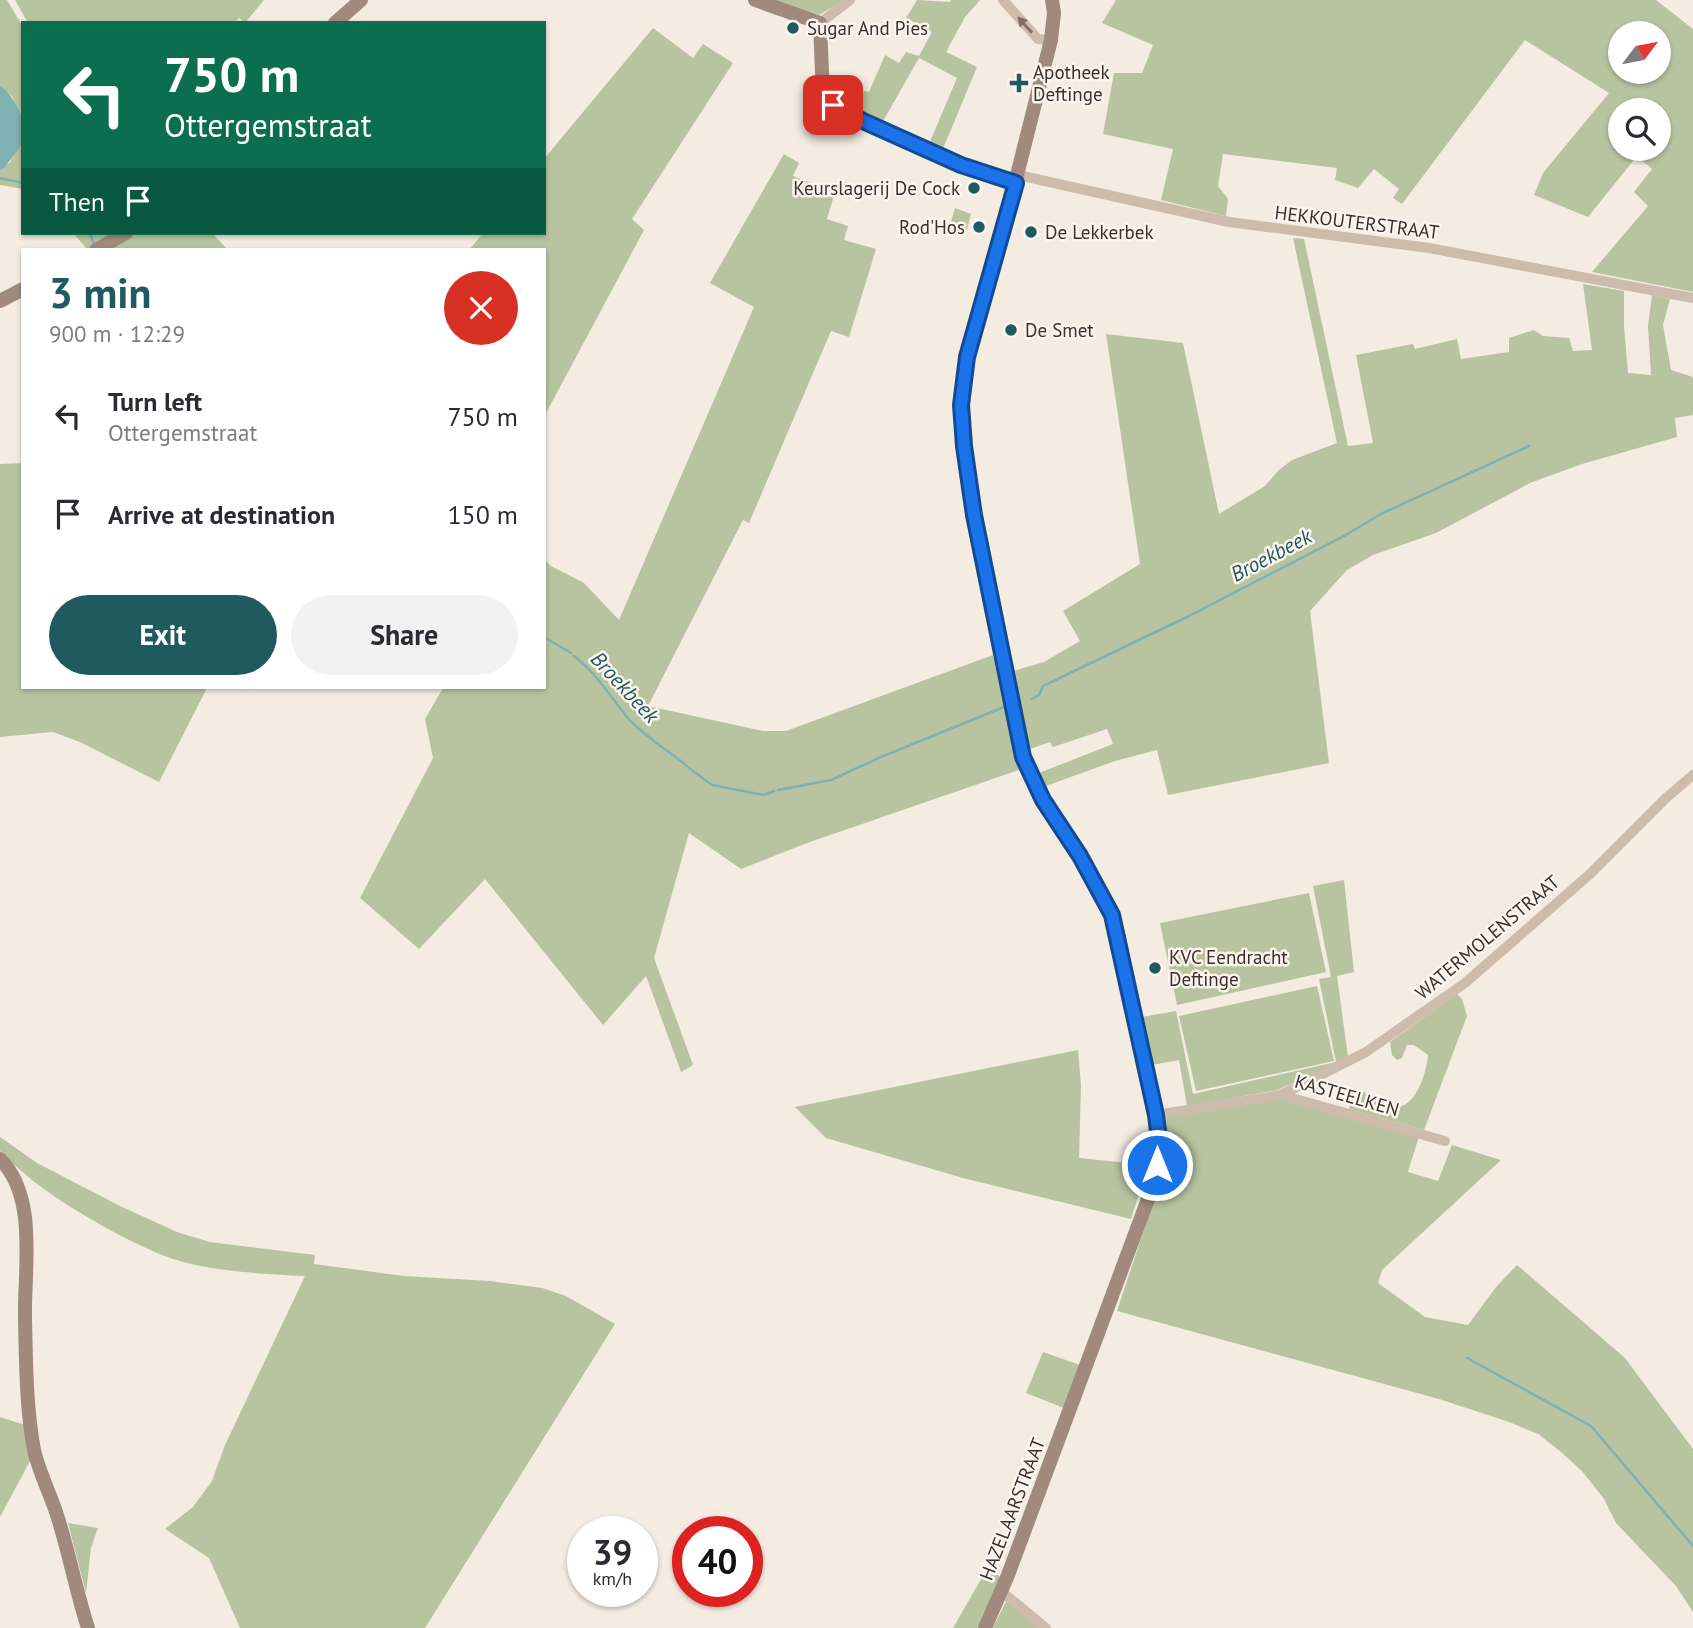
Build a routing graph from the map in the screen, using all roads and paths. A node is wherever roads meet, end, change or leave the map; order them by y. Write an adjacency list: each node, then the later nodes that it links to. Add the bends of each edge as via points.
1 (360, 0): 6 (street)
2 (755, 0): 7 (street)
3 (850, 0): 7 (street)
4 (1003, 0): 8 (street, one-way to 4, via 1038,39)
5 (1052, 0): 8 (street, HAZELAARSTRAAT)
6 (337, 21)
7 (820, 23): 9 (street, via 823,97 846,113 961,165)
8 (1051, 40): 9 (street, HAZELAARSTRAAT)
9 (1017, 179): 13 (street, HEKKOUTERSTRAAT, via 1228,222 1429,248); 17 (street, HAZELAARSTRAAT, via 967,357 961,405 974,515 1023,757 1043,800 1112,915)
10 (122, 235): 11 (street)
11 (100, 248)
12 (21, 290): 14 (street)
13 (1693, 298)
14 (0, 301)
15 (1693, 775): 16 (street, WATERMOLENSTRAAT, via 1590,874 1465,983 1366,1052)
16 (1281, 1095): 17 (street, KASTEELKEN); 18 (street, KASTEELKEN)
17 (1156, 1115): 20 (street, HAZELAARSTRAAT, via 1159,1151 1151,1191)
18 (1445, 1141)
19 (0, 1159): 21 (street, via 12,1173 25,1212 25,1316 35,1452)
20 (1001, 1591): 22 (street, HAZELAARSTRAAT); 23 (street)
21 (88, 1628)
22 (985, 1628)
23 (1046, 1628)

